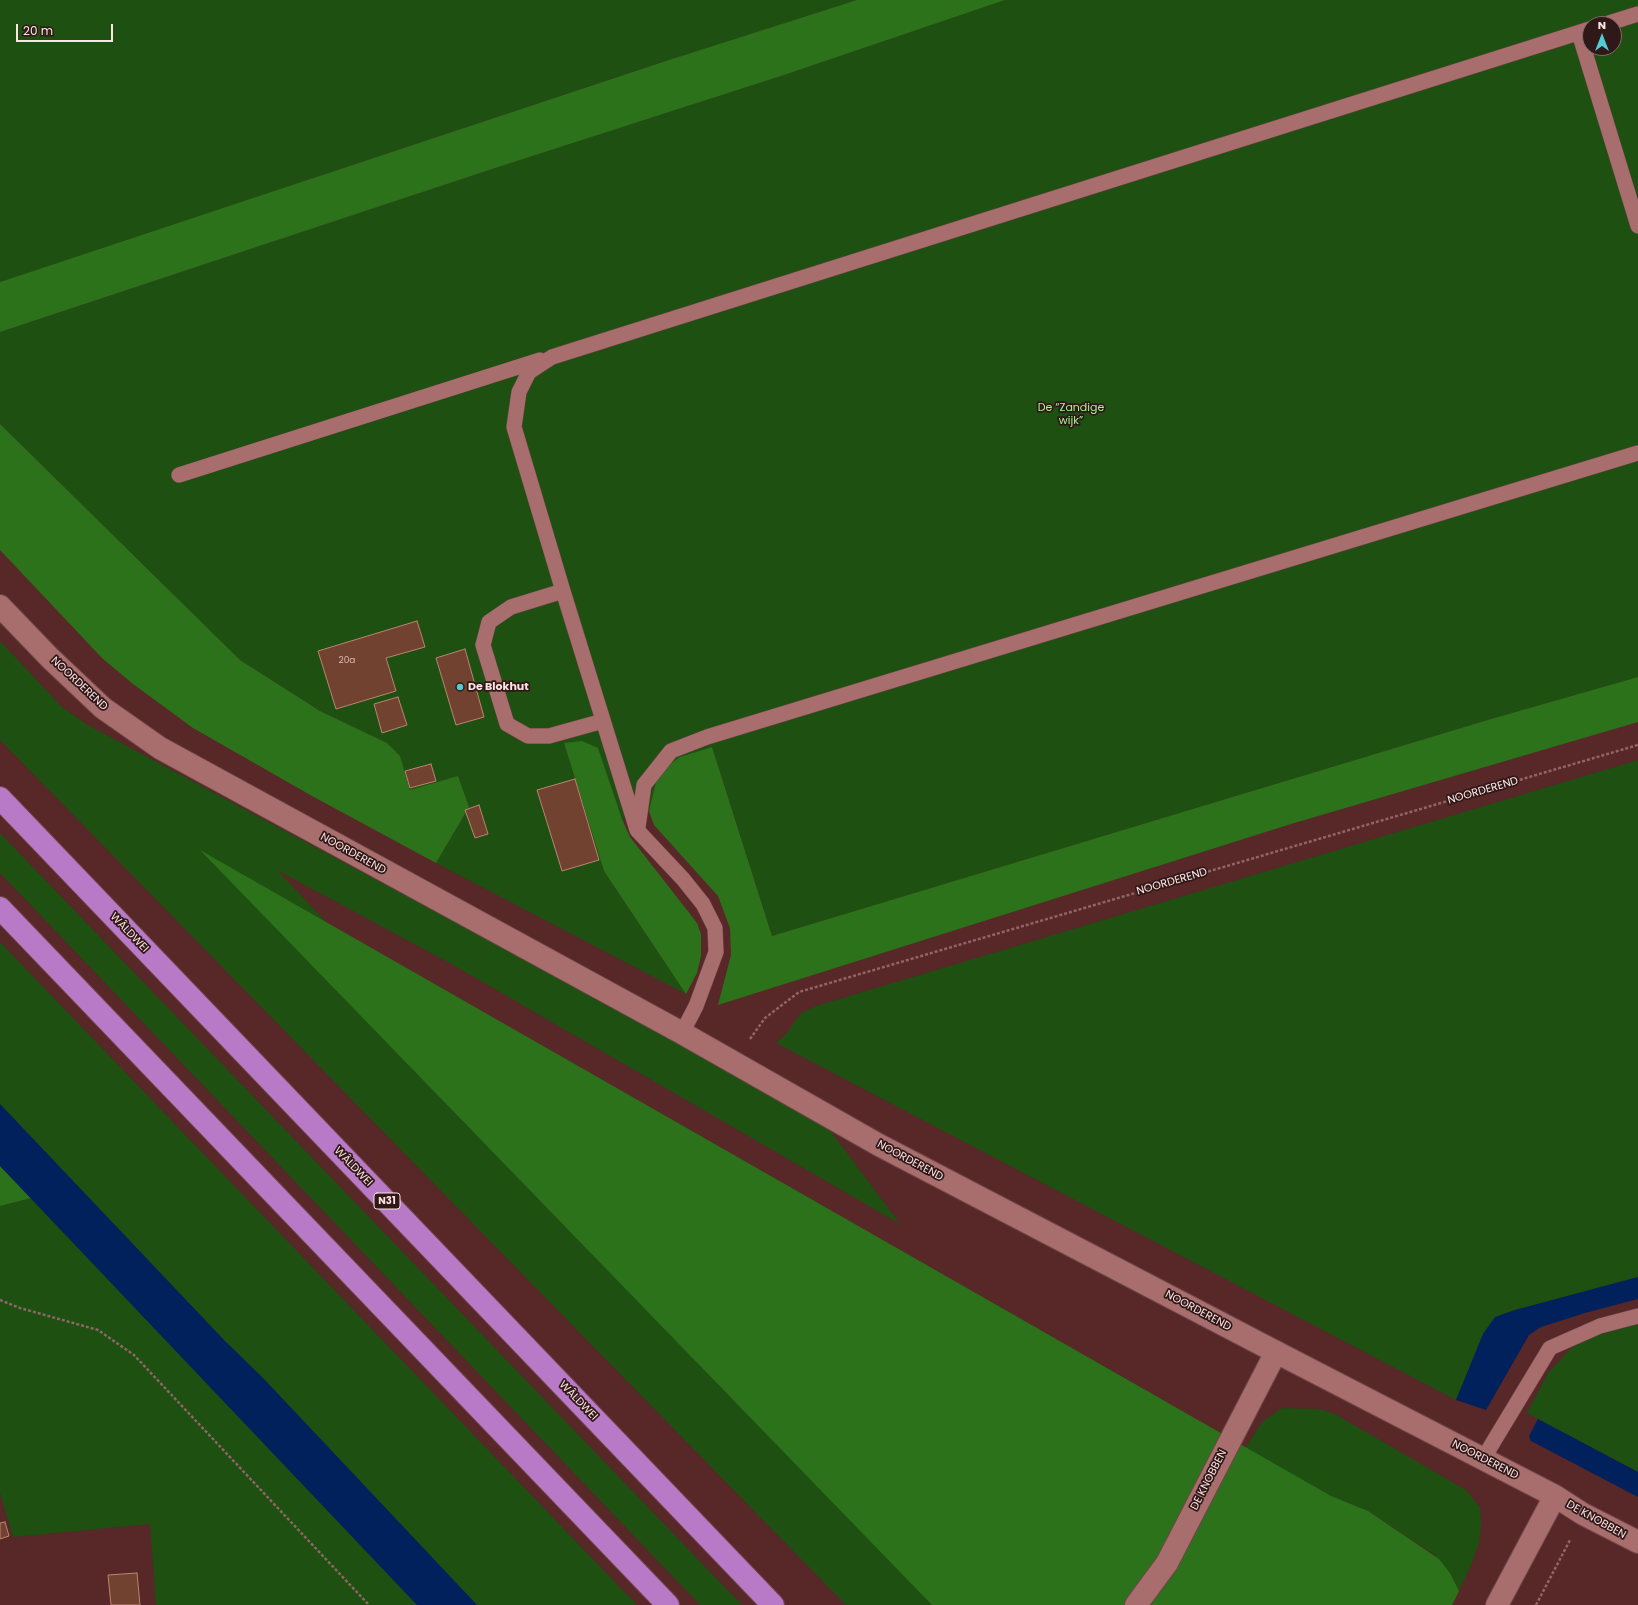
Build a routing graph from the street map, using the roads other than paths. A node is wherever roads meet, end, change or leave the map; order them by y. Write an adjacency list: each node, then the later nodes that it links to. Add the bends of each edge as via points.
1 (1638, 14): 2 (lane)
2 (1622, 19)
3 (1582, 32): 6 (lane)
4 (1591, 56): 5 (lane)
5 (1638, 226)
6 (552, 357): 8 (lane); 9 (lane, via 529,372 520,392 514,427)
7 (1638, 453): 13 (lane, via 707,737 671,751 644,785)
8 (179, 475)
9 (563, 591): 11 (lane); 11 (lane, via 511,607 489,622 483,645 507,724 528,736 550,736)
10 (0, 606): 15 (street, NOORDEREND, via 103,708 160,748)
11 (603, 721): 13 (lane)
12 (0, 798): 22 (highway, WÂLDWEI / N31)
13 (637, 830): 15 (lane, via 703,904 715,928 716,952 696,1006)
14 (0, 908): 21 (highway)
15 (682, 1033): 17 (street, NOORDEREND, via 879,1145)
16 (1638, 1316): 18 (lane, via 1600,1326 1550,1348)
17 (1276, 1352): 18 (street, NOORDEREND); 23 (street, DE KNOBBEN, via 1167,1563)
18 (1483, 1459): 19 (street, NOORDEREND)
19 (1555, 1496): 20 (street, DE KNOBBEN, via 1583,1514); 24 (street)
20 (1638, 1542)
21 (668, 1605)
22 (773, 1605)
23 (1136, 1605)
24 (1497, 1605)

